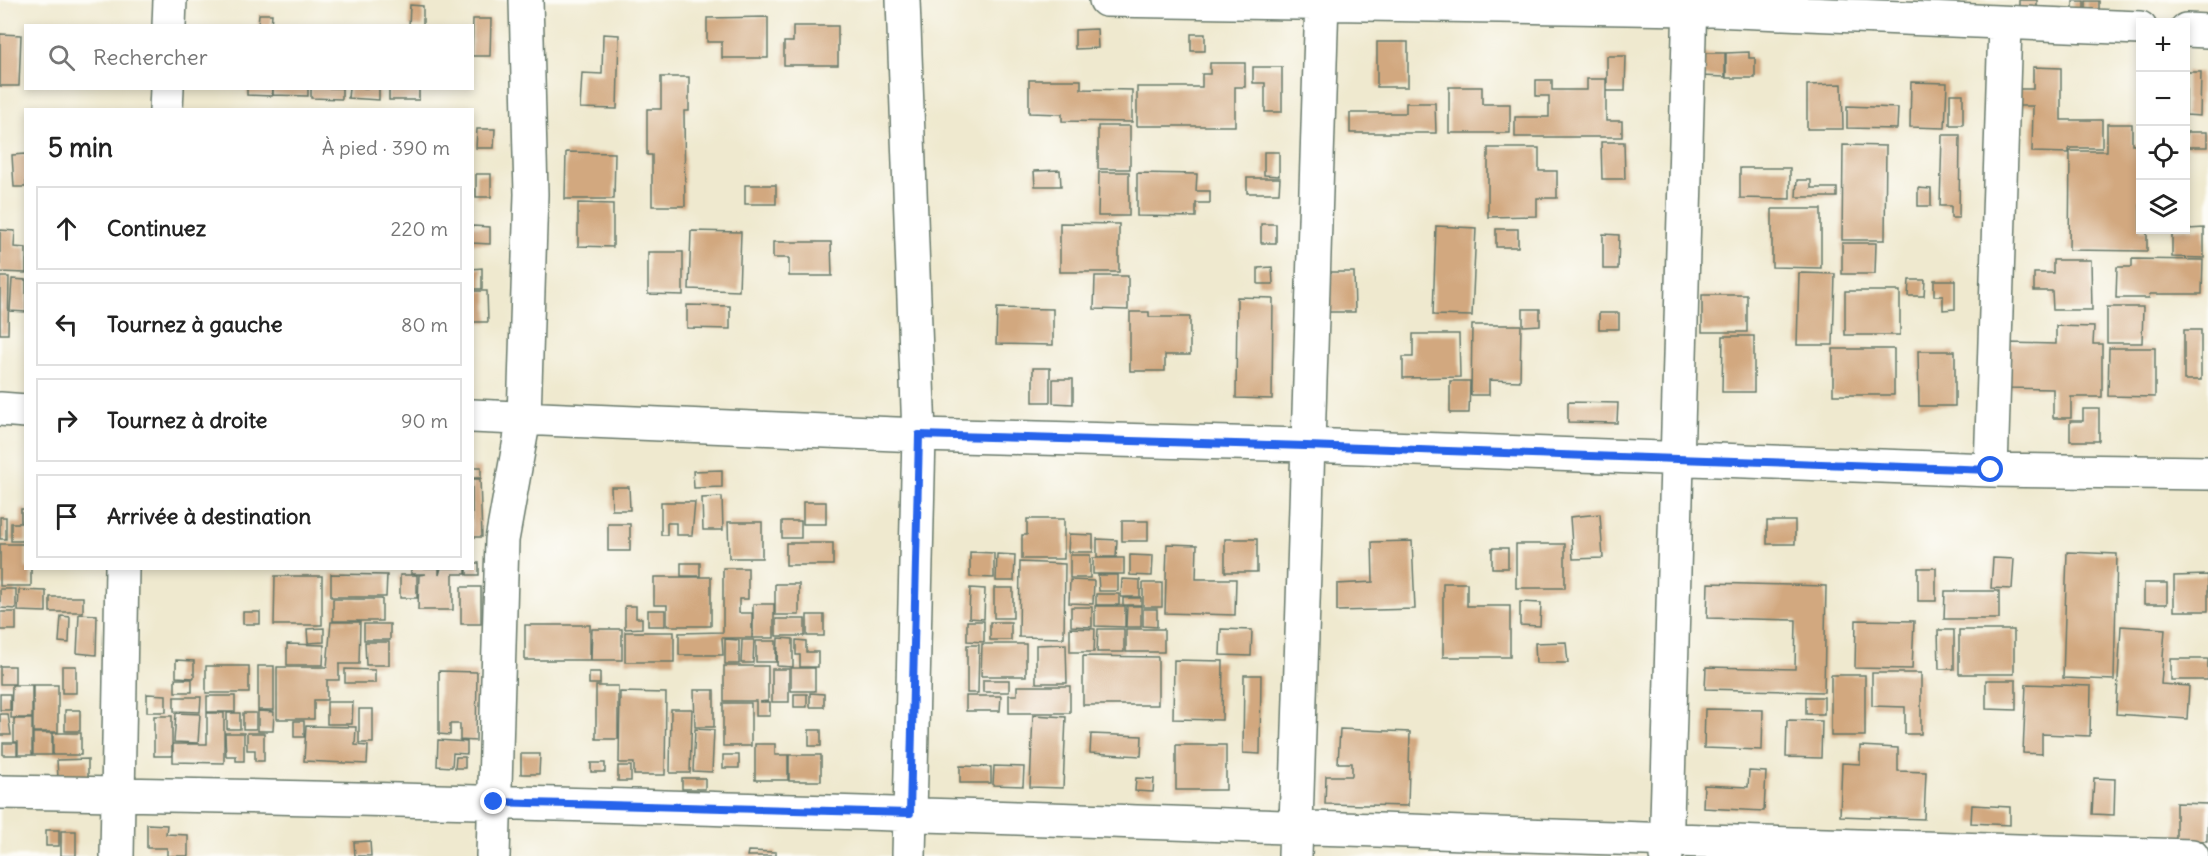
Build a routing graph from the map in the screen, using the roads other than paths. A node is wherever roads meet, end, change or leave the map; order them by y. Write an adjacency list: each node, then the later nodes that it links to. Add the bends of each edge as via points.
1 (170, 0): 7 (street)
2 (526, 0): 17 (street, via 531,194)
3 (903, 0): 18 (street)
4 (1106, 0): 5 (street)
5 (1322, 1): 6 (street); 19 (street)
6 (1690, 5): 8 (street); 20 (street)
7 (169, 24)
8 (2005, 24): 9 (street); 21 (street)
9 (2136, 28)
10 (2190, 30): 11 (street)
11 (2208, 31)
12 (167, 90): 13 (street)
13 (166, 108)
14 (0, 409): 15 (street)
15 (24, 411)
16 (474, 416): 17 (street)
17 (524, 418): 18 (street); 26 (street, via 502,540)
18 (919, 435): 19 (street); 27 (street)
19 (1306, 446): 20 (street); 28 (street)
20 (1678, 459): 21 (street); 29 (street)
21 (1991, 470): 22 (street)
22 (2208, 473)
23 (122, 570): 25 (street)
24 (0, 792): 25 (street)
25 (118, 794): 26 (street); 30 (street)
26 (494, 802): 27 (street); 31 (street)
27 (910, 813): 28 (street); 32 (street)
28 (1296, 843): 29 (street)
29 (1666, 849): 33 (street)
30 (117, 856)
31 (493, 856)
32 (909, 856)
33 (2192, 856)

